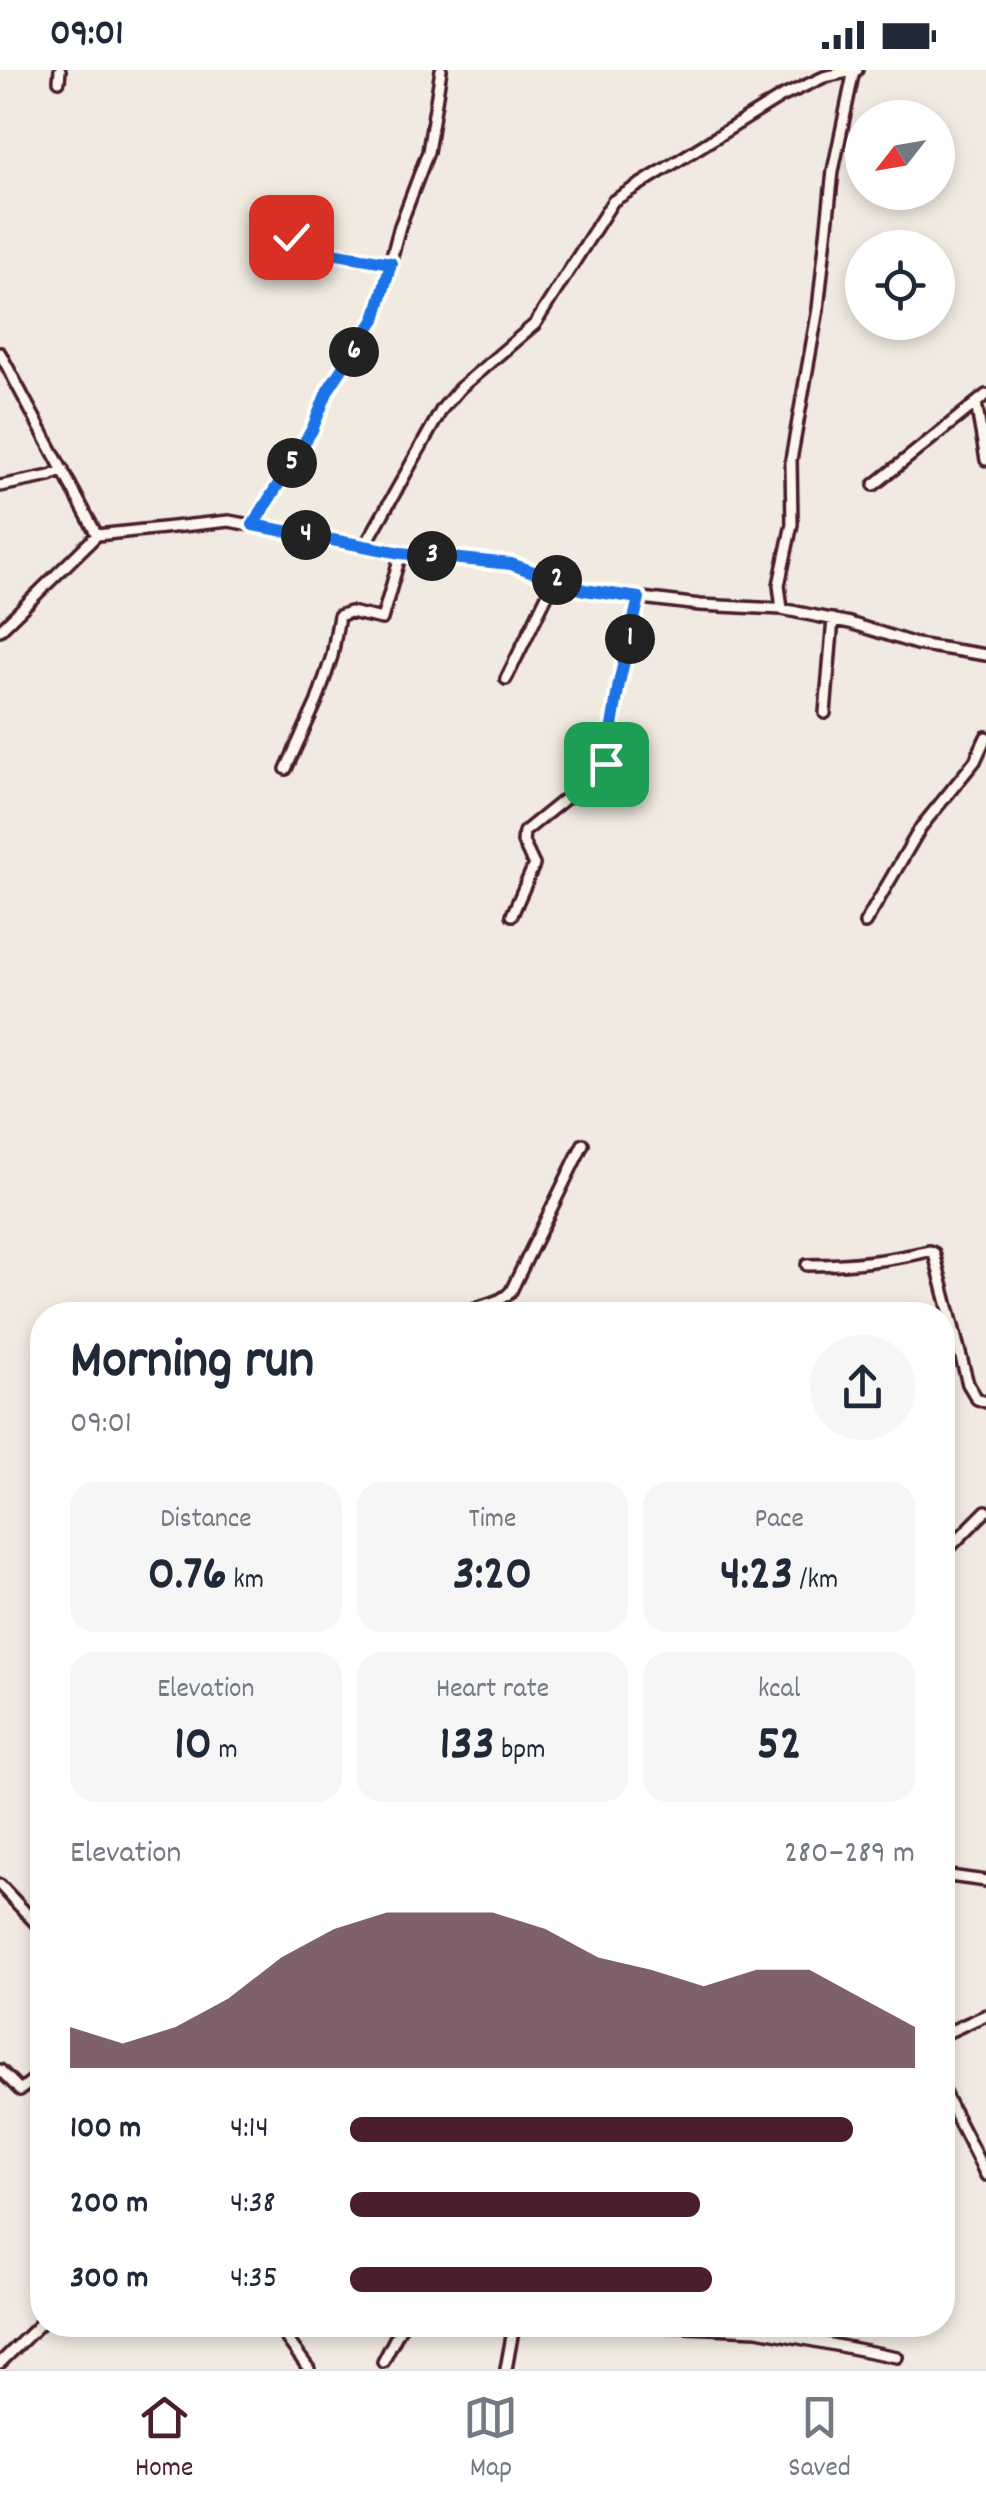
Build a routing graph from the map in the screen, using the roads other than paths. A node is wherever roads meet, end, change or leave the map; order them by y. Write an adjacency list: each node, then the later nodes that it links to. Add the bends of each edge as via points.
1 (441, 70): 4 (street, via 428,152)
2 (855, 70): 14 (street, via 782,97 613,201 535,324 442,409); 18 (street, via 833,171 818,309 791,460)
3 (267, 233): 4 (street, via 314,250)
4 (391, 263): 12 (street, via 375,319)
5 (0, 353): 9 (street)
6 (986, 395): 7 (street)
7 (976, 404): 8 (street); 11 (street)
8 (986, 460)
9 (63, 470): 10 (street); 13 (street)
10 (0, 486)
11 (874, 486)
12 (253, 525): 13 (street, via 182,523); 14 (street)
13 (97, 535): 20 (street)
14 (365, 546): 15 (street)
15 (401, 553): 16 (street, via 511,564); 25 (street, via 382,618 339,616 317,700)
16 (555, 580): 17 (street); 22 (street)
17 (639, 598): 18 (street); 26 (street, via 606,764 524,832 534,865)
18 (782, 609): 19 (street)
19 (832, 618): 21 (street, via 916,644); 23 (street)
20 (0, 630)
21 (986, 655)
22 (506, 680)
23 (825, 713)
24 (986, 737): 27 (street, via 976,761 920,826)
25 (286, 769)
26 (512, 915)
27 (865, 923)
28 (583, 1144): 30 (street, via 511,1291)
29 (807, 1265): 31 (street, via 897,1260 929,1251)
30 (496, 1302)
31 (947, 1302)
32 (955, 1334): 33 (street, via 968,1384)
33 (986, 1402)
34 (986, 1512): 35 (street)
35 (955, 1542)
36 (955, 1877): 37 (street)
37 (986, 1882)
38 (0, 1885): 39 (street)
39 (30, 1917)
40 (986, 2016): 41 (street)
41 (955, 2029)
42 (0, 2070): 43 (street, via 20,2090)
43 (30, 2083)
44 (955, 2114): 45 (street)
45 (986, 2175)
46 (30, 2333): 52 (street)
47 (285, 2337): 54 (street)
48 (396, 2337): 53 (street)
49 (512, 2337): 55 (street)
50 (794, 2337): 51 (street)
51 (898, 2357)
52 (0, 2362)
53 (383, 2362)
54 (308, 2369)
55 (506, 2369)

